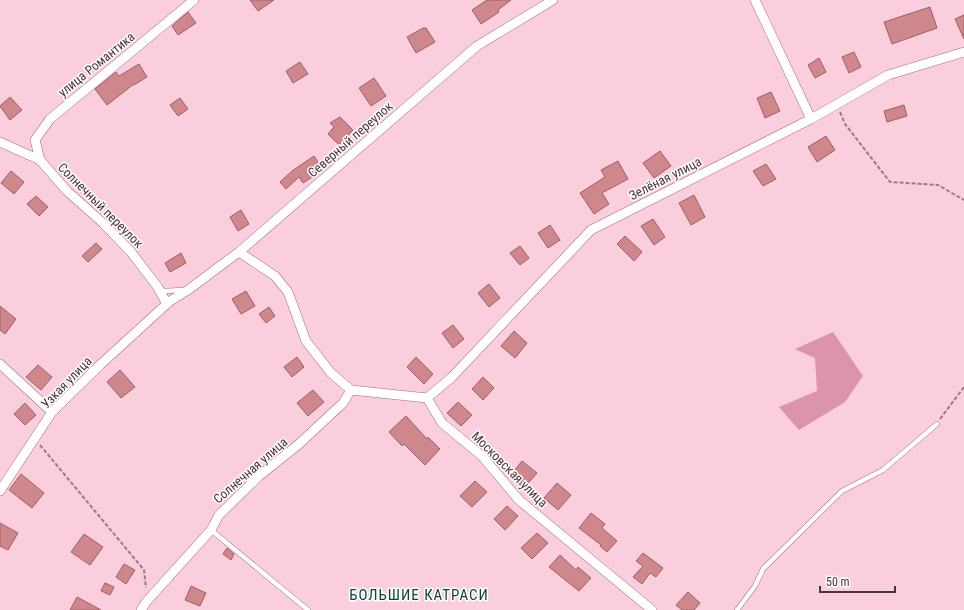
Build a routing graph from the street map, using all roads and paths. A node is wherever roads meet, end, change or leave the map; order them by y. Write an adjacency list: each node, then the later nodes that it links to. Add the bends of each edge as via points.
1 (194, 0): 8 (street, улица Романтика, via 50,119 35,140)
2 (553, 0): 10 (street, Северный переулок, via 477,46)
3 (756, 0): 6 (street)
4 (964, 52): 5 (street, Зелёная улица, via 888,74)
5 (837, 104): 6 (street, Зелёная улица); 9 (path, via 845,124 890,182 938,185)
6 (811, 119): 17 (street, Зелёная улица, via 591,230 452,377)
7 (0, 142): 8 (street, Солнечный переулок)
8 (40, 160): 11 (street, Солнечный переулок, via 67,191 131,252)
9 (964, 200)
10 (239, 252): 12 (street, Северный переулок); 16 (street, via 275,276 288,292 306,341 331,373)
11 (157, 286): 12 (lane, via 164,291); 13 (street, Солнечный переулок)
12 (188, 290): 13 (street, Северный переулок)
13 (167, 304): 18 (street, Узкая улица)
14 (0, 364): 18 (street)
15 (964, 387): 19 (path)
16 (352, 390): 17 (street); 22 (street, Солнечная улица, via 343,403 299,444 259,476 219,515)
17 (427, 398): 26 (street, Московская улица, via 442,423 482,456 519,500)
18 (52, 412): 20 (street, Узкая улица)
19 (937, 424): 27 (lane, via 883,470 842,491 763,569 755,586)
20 (35, 439): 21 (street, Узкая улица); 23 (path, via 144,570)
21 (1, 489)
22 (211, 530): 23 (street, Солнечная улица); 25 (lane)
23 (147, 601): 24 (street, Солнечная улица)
24 (141, 610)
25 (308, 610)
26 (652, 610)
27 (737, 610)

